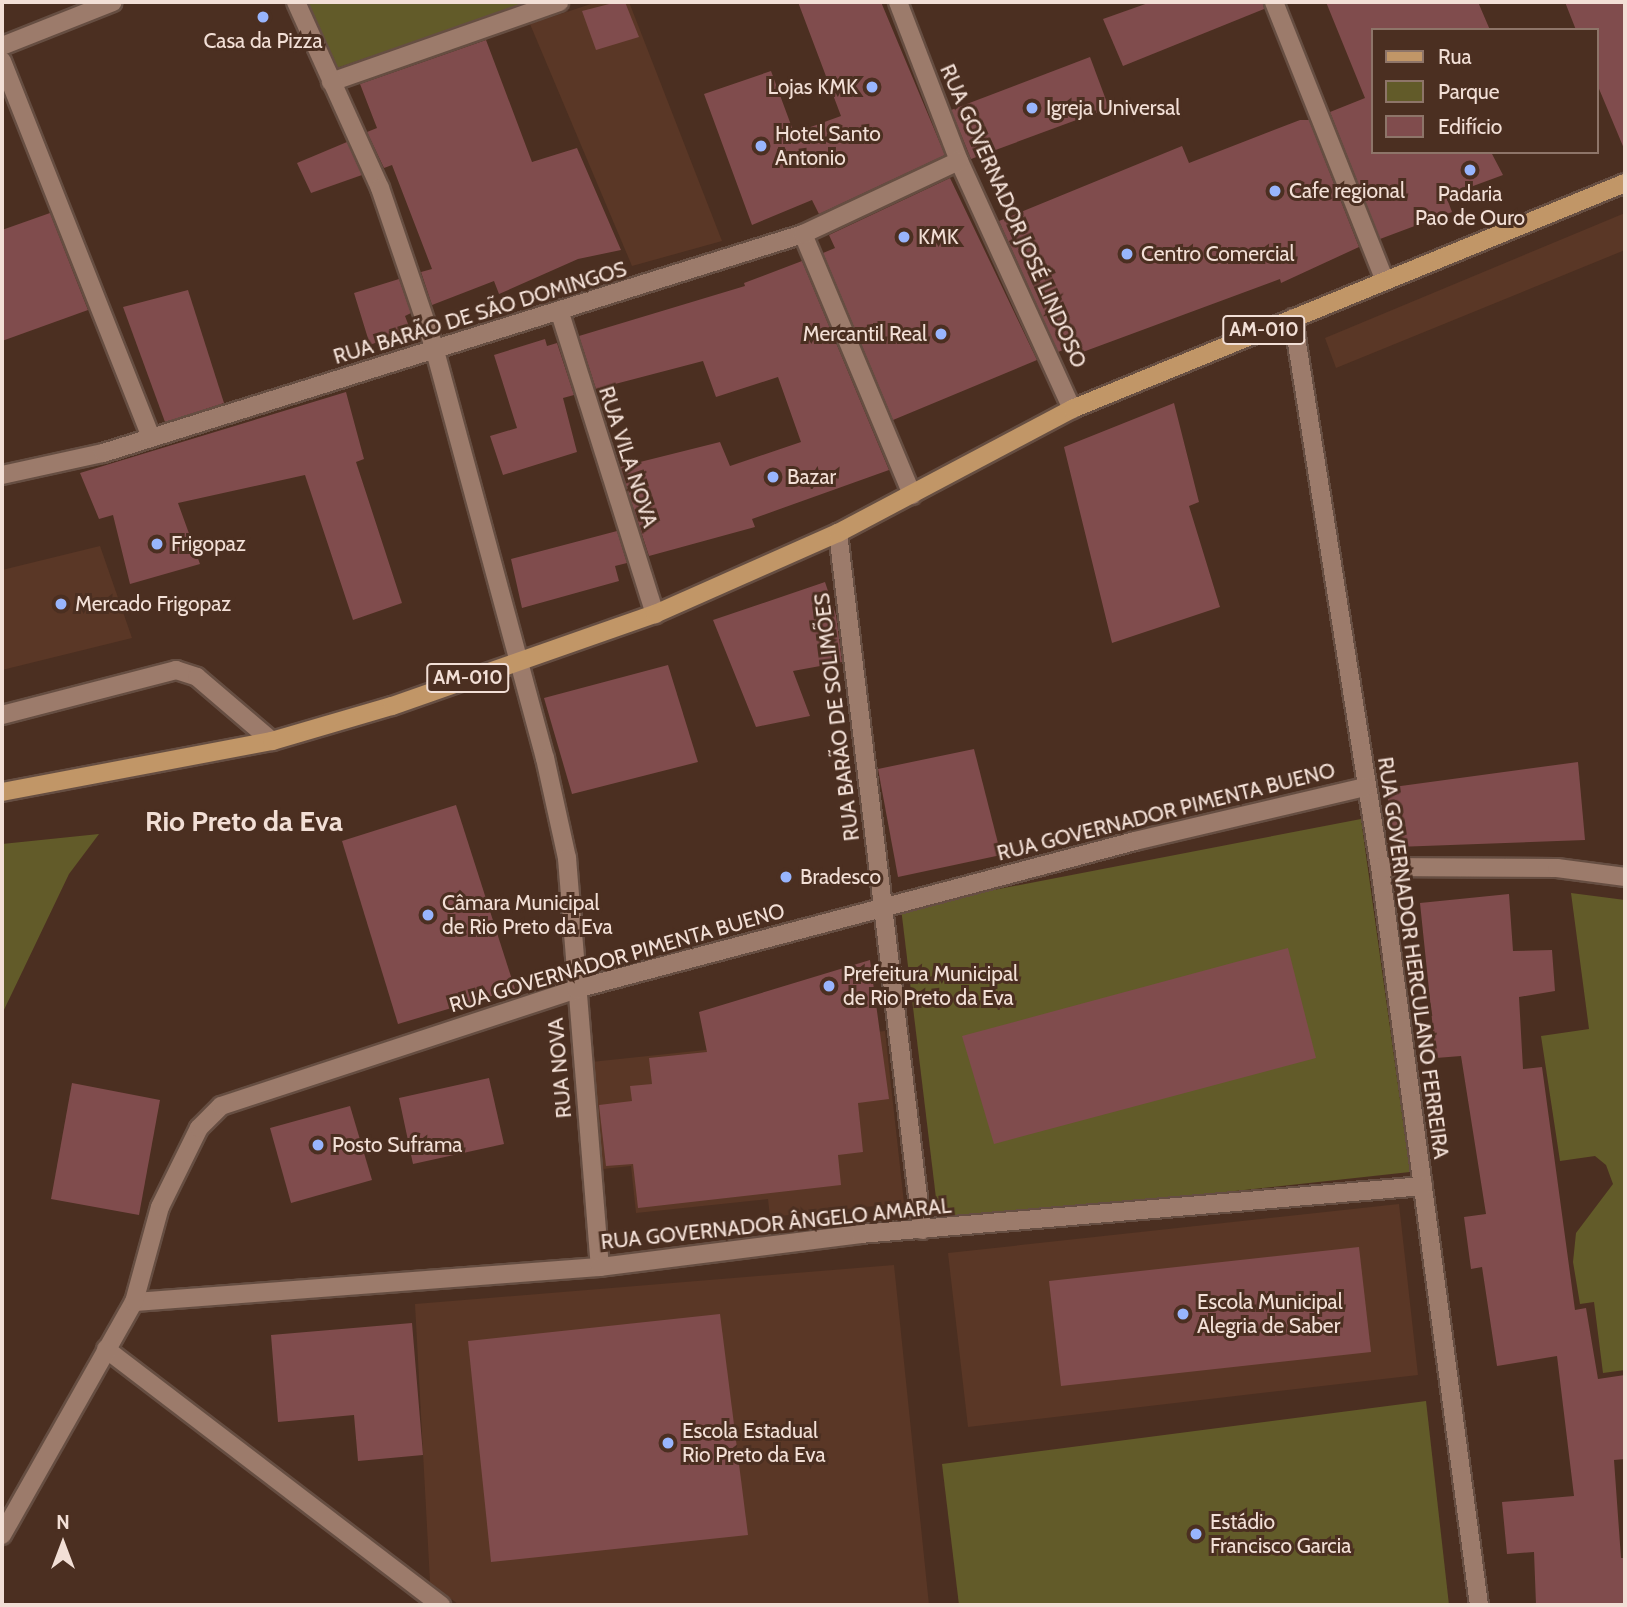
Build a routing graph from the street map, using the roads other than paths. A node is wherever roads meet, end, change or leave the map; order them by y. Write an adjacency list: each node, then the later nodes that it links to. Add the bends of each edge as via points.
1 (113, 2): 6 (street)
2 (296, 2): 8 (street, RUA NOVA)
3 (559, 2): 8 (street)
4 (898, 2): 9 (street, RUA GOVERNADOR JOSÉ LINDOSO)
5 (1274, 2): 12 (street)
6 (2, 46)
7 (2, 61): 17 (street)
8 (331, 82): 15 (street, RUA NOVA, via 380,188)
9 (959, 161): 11 (street, RUA BARÃO DE SÃO DOMINGOS); 16 (street, RUA GOVERNADOR JOSÉ LINDOSO)
10 (1625, 183): 12 (main road, AM-010)
11 (803, 234): 13 (street, RUA BARÃO DE SÃO DOMINGOS); 19 (street)
12 (1384, 279): 14 (main road, AM-010)
13 (560, 313): 15 (street, RUA BARÃO DE SÃO DOMINGOS); 21 (street, RUA VILA NOVA)
14 (1293, 318): 16 (main road, AM-010); 25 (street, RUA GOVERNADOR HERCULANO FERREIRA)
15 (434, 347): 17 (street, RUA BARÃO DE SÃO DOMINGOS); 22 (street, RUA NOVA, via 480,506)
16 (1072, 409): 19 (main road, AM-010)
17 (152, 438): 18 (street, RUA BARÃO DE SÃO DOMINGOS)
18 (2, 475)
19 (912, 495): 20 (main road, AM-010)
20 (838, 533): 21 (main road, AM-010); 29 (street, RUA BARÃO DE SOLIMÕES)
21 (655, 614): 22 (main road, AM-010)
22 (516, 661): 24 (main road, AM-010, via 392,706); 30 (street, RUA NOVA, via 567,858)
23 (2, 715): 24 (street, via 176,670 198,677)
24 (272, 741): 26 (main road, AM-010)
25 (1365, 787): 27 (street, RUA GOVERNADOR HERCULANO FERREIRA); 29 (street, RUA GOVERNADOR PIMENTA BUENO)
26 (2, 792)
27 (1380, 867): 28 (street, via 1557,868); 31 (street, RUA GOVERNADOR HERCULANO FERREIRA)
28 (1625, 877)
29 (883, 907): 30 (street, RUA GOVERNADOR PIMENTA BUENO); 32 (street, RUA BARÃO DE SOLIMÕES)
30 (576, 989): 33 (street, RUA NOVA); 34 (street, RUA GOVERNADOR PIMENTA BUENO, via 221,1106 199,1128 160,1207)
31 (1423, 1186): 32 (street, RUA GOVERNADOR ÂNGELO AMARAL); 38 (street, RUA GOVERNADOR HERCULANO FERREIRA)
32 (922, 1230): 33 (street, RUA GOVERNADOR ÂNGELO AMARAL)
33 (600, 1267): 34 (street, RUA GOVERNADOR ÂNGELO AMARAL)
34 (134, 1302): 35 (street, RUA GOVERNADOR PIMENTA BUENO)
35 (106, 1349): 36 (street, RUA GOVERNADOR PIMENTA BUENO); 37 (street)
36 (2, 1535)
37 (441, 1605)
38 (1479, 1605)

